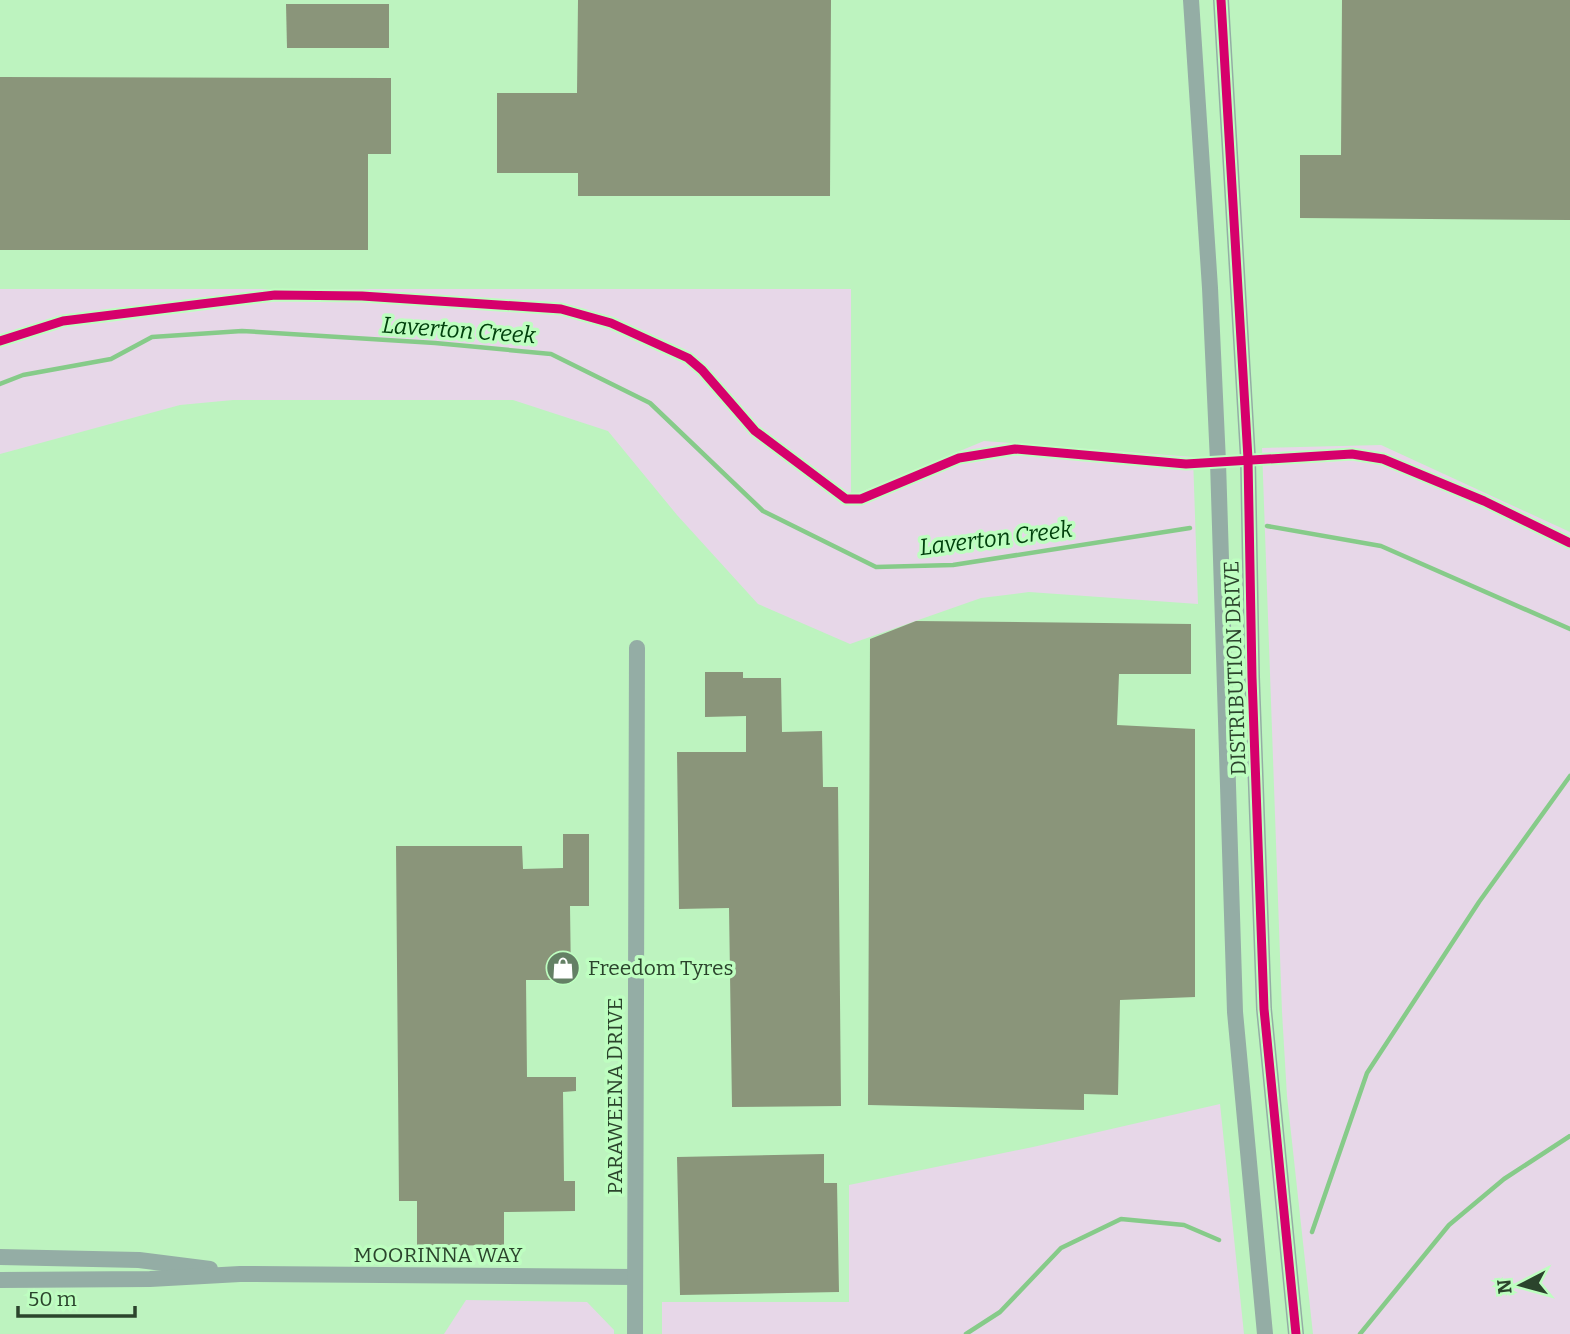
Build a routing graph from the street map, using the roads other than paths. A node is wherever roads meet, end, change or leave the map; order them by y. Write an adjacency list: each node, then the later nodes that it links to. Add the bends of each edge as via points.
1 (1191, 0): 4 (street, DISTRIBUTION DRIVE)
2 (1221, 0): 3 (street, DISTRIBUTION DRIVE)
3 (1234, 205): 4 (street); 5 (street, DISTRIBUTION DRIVE)
4 (1204, 208): 6 (street, DISTRIBUTION DRIVE)
5 (1244, 383): 6 (street); 8 (street, DISTRIBUTION DRIVE)
6 (1215, 388): 9 (street, DISTRIBUTION DRIVE)
7 (637, 648): 14 (street, PARAWEENA DRIVE)
8 (1260, 898): 9 (street); 10 (street, DISTRIBUTION DRIVE)
9 (1231, 899): 11 (street, DISTRIBUTION DRIVE)
10 (1269, 1059): 11 (street); 18 (street, DISTRIBUTION DRIVE)
11 (1240, 1062): 17 (street, DISTRIBUTION DRIVE)
12 (0, 1257): 13 (street, MOORINNA WAY, via 139,1259)
13 (240, 1274): 14 (street, MOORINNA WAY); 15 (street, MOORINNA WAY)
14 (635, 1278): 16 (street, PARAWEENA DRIVE)
15 (0, 1280)
16 (635, 1334)
17 (1265, 1334)
18 (1297, 1334)

